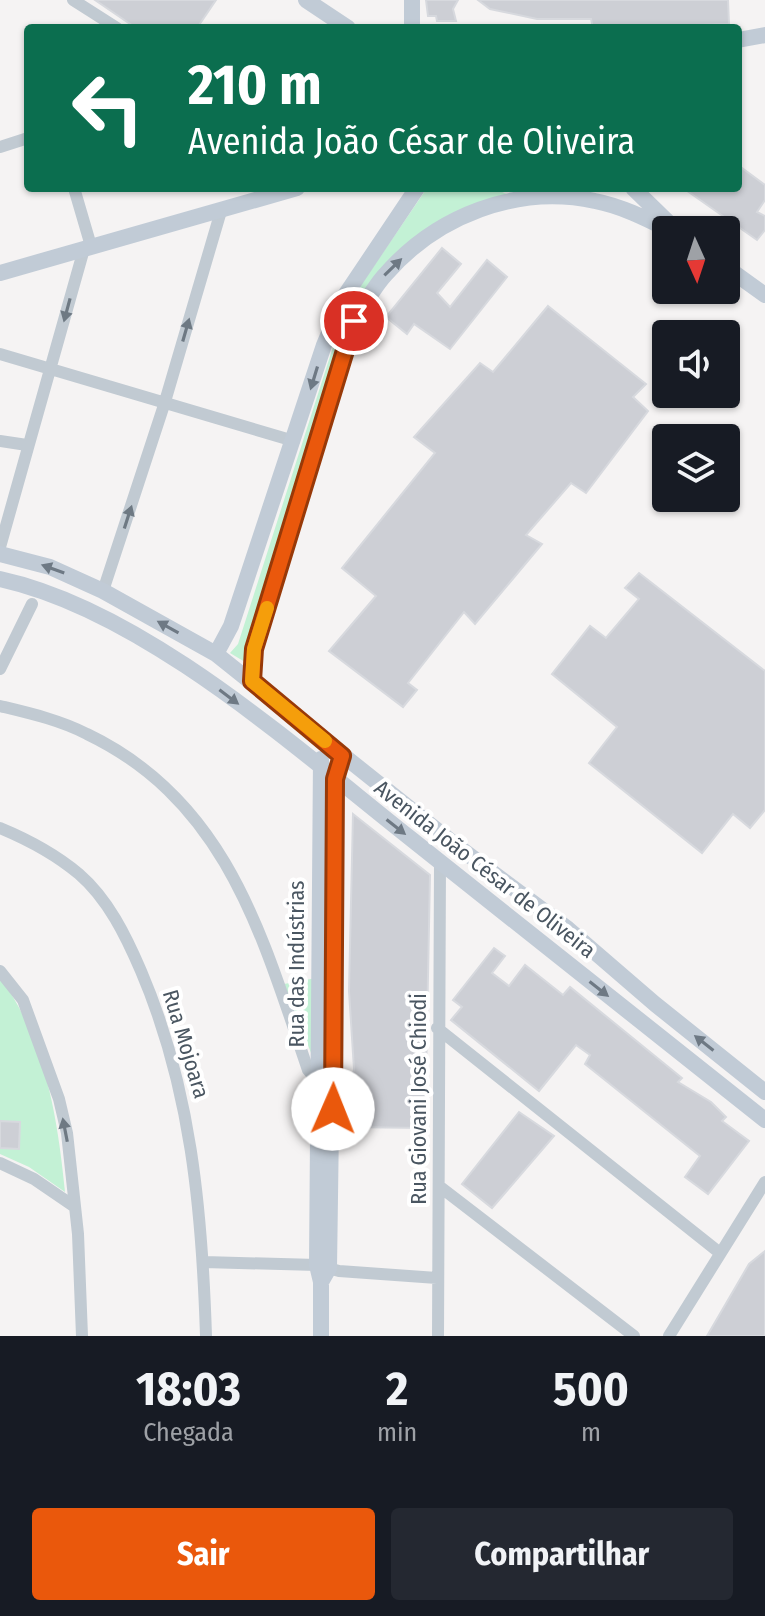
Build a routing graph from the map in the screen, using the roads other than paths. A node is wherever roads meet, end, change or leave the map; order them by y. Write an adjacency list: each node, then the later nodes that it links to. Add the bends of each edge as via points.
1 (73, 0): 4 (street)
2 (306, 0): 5 (street)
3 (412, 0): 6 (street)
4 (111, 24)
5 (342, 24)
6 (412, 24)
7 (765, 35): 8 (street)
8 (742, 39)
9 (24, 139): 10 (street)
10 (0, 147)
11 (75, 192): 21 (street)
12 (284, 192): 18 (street)
13 (414, 192): 29 (street, one-way to 29, via 344,297)
14 (631, 192): 17 (street)
15 (637, 192): 19 (street)
16 (521, 194): 17 (street); 38 (street, one-way to 16, via 254,649 354,321 383,276 422,239 470,211)
17 (609, 204): 20 (street)
18 (221, 211): 21 (street); 27 (street, one-way to 18)
19 (662, 216)
20 (652, 223)
21 (88, 247): 22 (street); 26 (street, one-way to 26)
22 (0, 273)
23 (740, 277): 24 (street)
24 (765, 295)
25 (0, 354): 26 (street)
26 (50, 371): 27 (street); 30 (street)
27 (164, 405): 29 (street); 34 (street, one-way to 27)
28 (0, 441): 30 (street)
29 (294, 441): 36 (street, via 231,626)
30 (27, 445): 31 (street)
31 (0, 547)
32 (0, 554): 34 (street, Avenida João César de Oliveira, one-way to 32, via 50,567)
33 (2, 576): 42 (street, Avenida João César de Oliveira, one-way to 42, via 41,588 144,641 205,679)
34 (103, 591): 36 (street, Avenida João César de Oliveira, one-way to 34)
35 (32, 604): 37 (street)
36 (216, 654): 38 (street, Avenida João César de Oliveira)
37 (0, 669)
38 (252, 681): 40 (street, Avenida João César de Oliveira)
39 (0, 706): 48 (street, via 87,734 127,758 168,790 203,829 235,876 308,1070)
40 (326, 742): 41 (street, Avenida João César de Oliveira); 42 (street, Rua das Indústrias)
41 (342, 756): 43 (street, Rua das Indústrias); 49 (street, Avenida João César de Oliveira, one-way to 41, via 568,929)
42 (319, 765): 43 (street, Avenida João César de Oliveira); 48 (street, Rua das Indústrias)
43 (335, 779): 45 (street, Avenida João César de Oliveira, one-way to 45); 48 (street, Rua das Indústrias)
44 (0, 828): 56 (street, Rua Mojoara, via 40,845 81,875 130,945 170,1052 189,1122)
45 (440, 862): 47 (street, Rua Giovani José Chiodi); 50 (street, Avenida João César de Oliveira, one-way to 50)
46 (0, 971): 54 (street, one-way to 46, via 59,1099 23,1000)
47 (437, 1028): 53 (street, Rua Giovani José Chiodi); 55 (street)
48 (326, 1077): 57 (street, Rua das Indústrias)
49 (765, 1092)
50 (763, 1116)
51 (0, 1163): 54 (street)
52 (765, 1182): 55 (street)
53 (439, 1186): 58 (street, Rua Giovani José Chiodi); 63 (street)
54 (75, 1207): 60 (street)
55 (720, 1253): 64 (street)
56 (204, 1262): 57 (street); 61 (street, Rua Mojoara)
57 (323, 1272): 58 (street); 62 (street, Rua das Indústrias)
58 (437, 1278): 59 (street, Rua Giovani José Chiodi)
59 (439, 1335)
60 (82, 1336)
61 (206, 1336)
62 (321, 1336)
63 (634, 1336)
64 (669, 1336)

